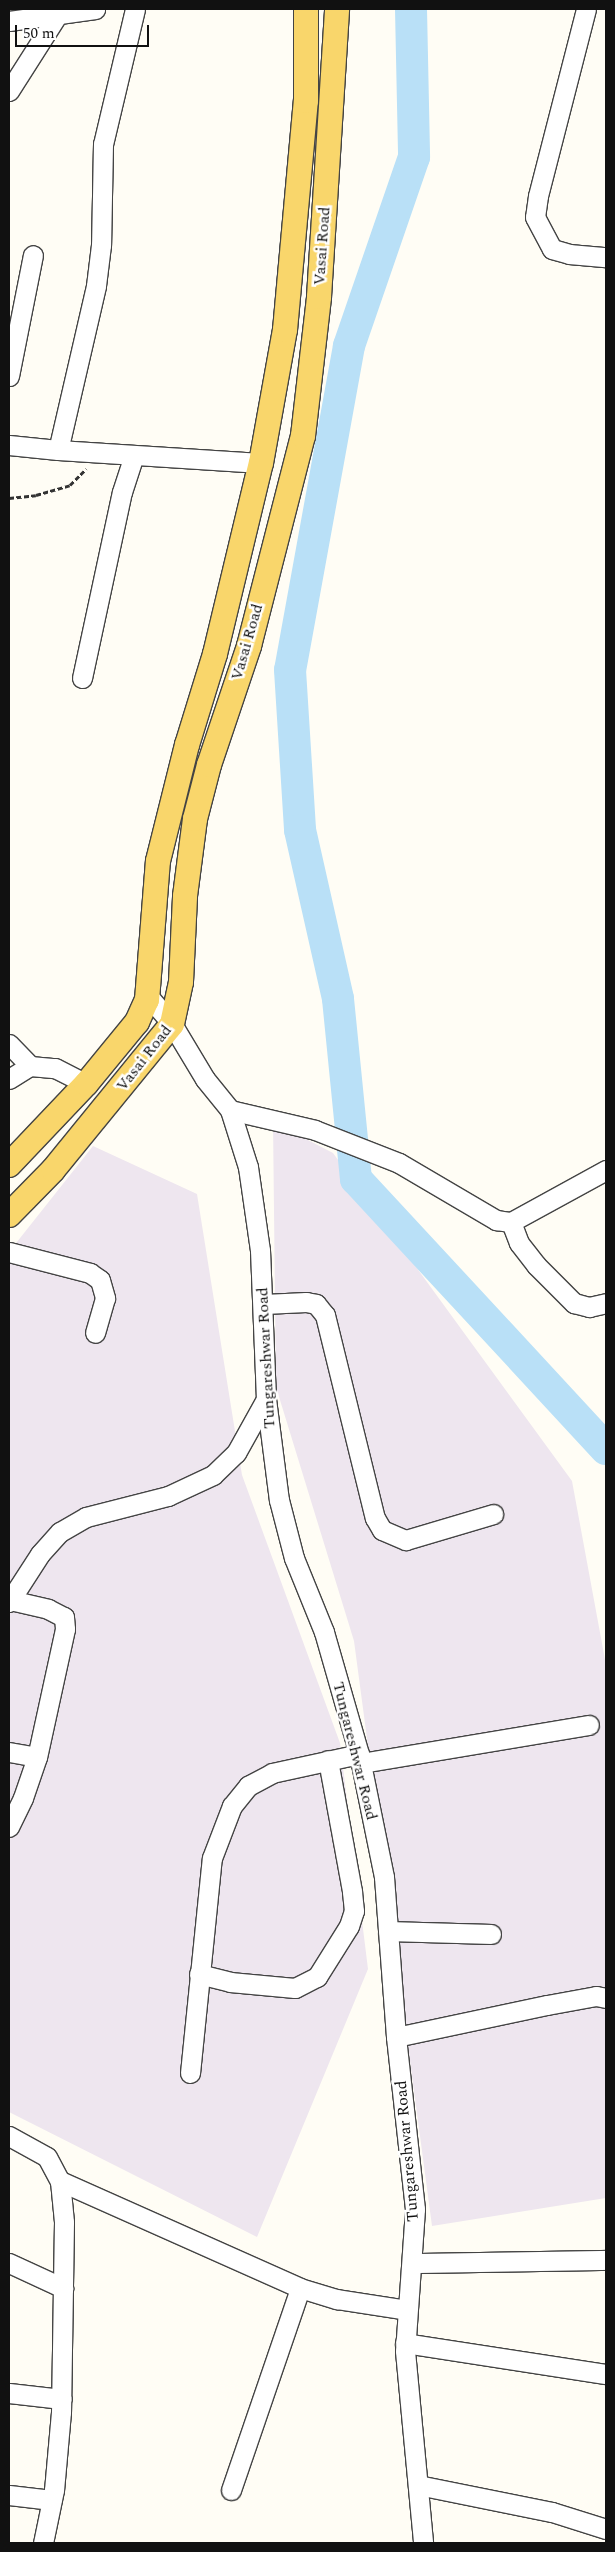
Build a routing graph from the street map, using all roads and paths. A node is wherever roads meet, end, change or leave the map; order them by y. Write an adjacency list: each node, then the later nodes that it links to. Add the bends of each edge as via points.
1 (95, 9): 6 (street)
2 (135, 9): 13 (street, via 103,144 101,245 96,286)
3 (306, 9): 16 (main road, Vasai Road, via 306,101 285,330)
4 (337, 9): 20 (main road, Vasai Road, via 318,297 303,436 249,646 209,765 195,819 185,896 181,982)
5 (586, 9): 10 (street, via 535,217 552,248 569,254)
6 (58, 14): 7 (street); 8 (street)
7 (9, 21)
8 (9, 91)
9 (33, 255): 11 (street)
10 (606, 257)
11 (9, 376)
12 (9, 445): 13 (street)
13 (58, 450): 14 (street)
14 (103, 453): 15 (street); 17 (path, via 70,484 36,495)
15 (134, 456): 16 (street); 18 (street, via 122,492)
16 (261, 463): 19 (main road, Vasai Road, via 215,654 187,745 158,861)
17 (9, 498)
18 (82, 678)
19 (148, 996): 20 (street, Tungareshwar Road); 24 (main road, Vasai Road, via 137,1022)
20 (172, 1024): 25 (street, Tungareshwar Road, via 205,1080); 28 (main road, Vasai Road, via 53,1170)
21 (9, 1044): 22 (street)
22 (30, 1066): 23 (street); 24 (street, via 55,1068)
23 (9, 1079)
24 (86, 1084): 26 (main road, Vasai Road)
25 (230, 1110): 29 (street, via 315,1130 399,1163 477,1211 496,1220); 32 (street, Tungareshwar Road, via 248,1167)
26 (9, 1164)
27 (606, 1170): 29 (street)
28 (9, 1215)
29 (511, 1222): 31 (street, via 519,1243 574,1304 589,1307)
30 (9, 1252): 33 (street, via 90,1274 100,1280 105,1298)
31 (606, 1303)
32 (264, 1304): 34 (street, Tungareshwar Road); 35 (street, via 306,1302 316,1304 325,1315 375,1518 382,1530 406,1540)
33 (95, 1333)
34 (266, 1399): 36 (street, via 236,1453 213,1475 168,1496 86,1517 60,1532 40,1554); 40 (street, Tungareshwar Road, via 279,1500 294,1558 324,1632)
35 (493, 1514)
36 (10, 1601): 39 (street, via 48,1609 64,1617 65,1629)
37 (589, 1726): 40 (street)
38 (9, 1752): 39 (street)
39 (36, 1757): 42 (street, via 23,1798)
40 (360, 1758): 41 (street); 43 (street, Tungareshwar Road, via 384,1877)
41 (328, 1760): 45 (street, via 272,1773 248,1786 232,1806 212,1858); 45 (street, via 352,1891 354,1911 350,1926 317,1978 295,1988 230,1982)
42 (9, 1827)
43 (388, 1931): 44 (street); 47 (street, Tungareshwar Road)
44 (491, 1934)
45 (199, 1974): 48 (street)
46 (606, 1998): 47 (street, via 596,1996 547,2005)
47 (396, 2037): 53 (street, Tungareshwar Road, via 415,2210)
48 (190, 2073)
49 (9, 2136): 50 (street, via 47,2157)
50 (60, 2181): 54 (street, via 64,2222); 55 (street)
51 (606, 2260): 53 (street)
52 (9, 2263): 54 (street)
53 (413, 2263): 56 (street, Tungareshwar Road)
54 (63, 2288): 60 (street)
55 (300, 2288): 56 (street, via 337,2299); 62 (street)
56 (408, 2310): 57 (street, Tungareshwar Road)
57 (405, 2343): 58 (street); 61 (street, Tungareshwar Road)
58 (606, 2374)
59 (9, 2393): 60 (street)
60 (62, 2399): 64 (street)
61 (418, 2485): 65 (street, via 552,2512); 67 (street, Tungareshwar Road)
62 (231, 2490)
63 (9, 2495): 64 (street)
64 (52, 2500): 66 (street)
65 (606, 2529)
66 (43, 2543)
67 (423, 2543)

